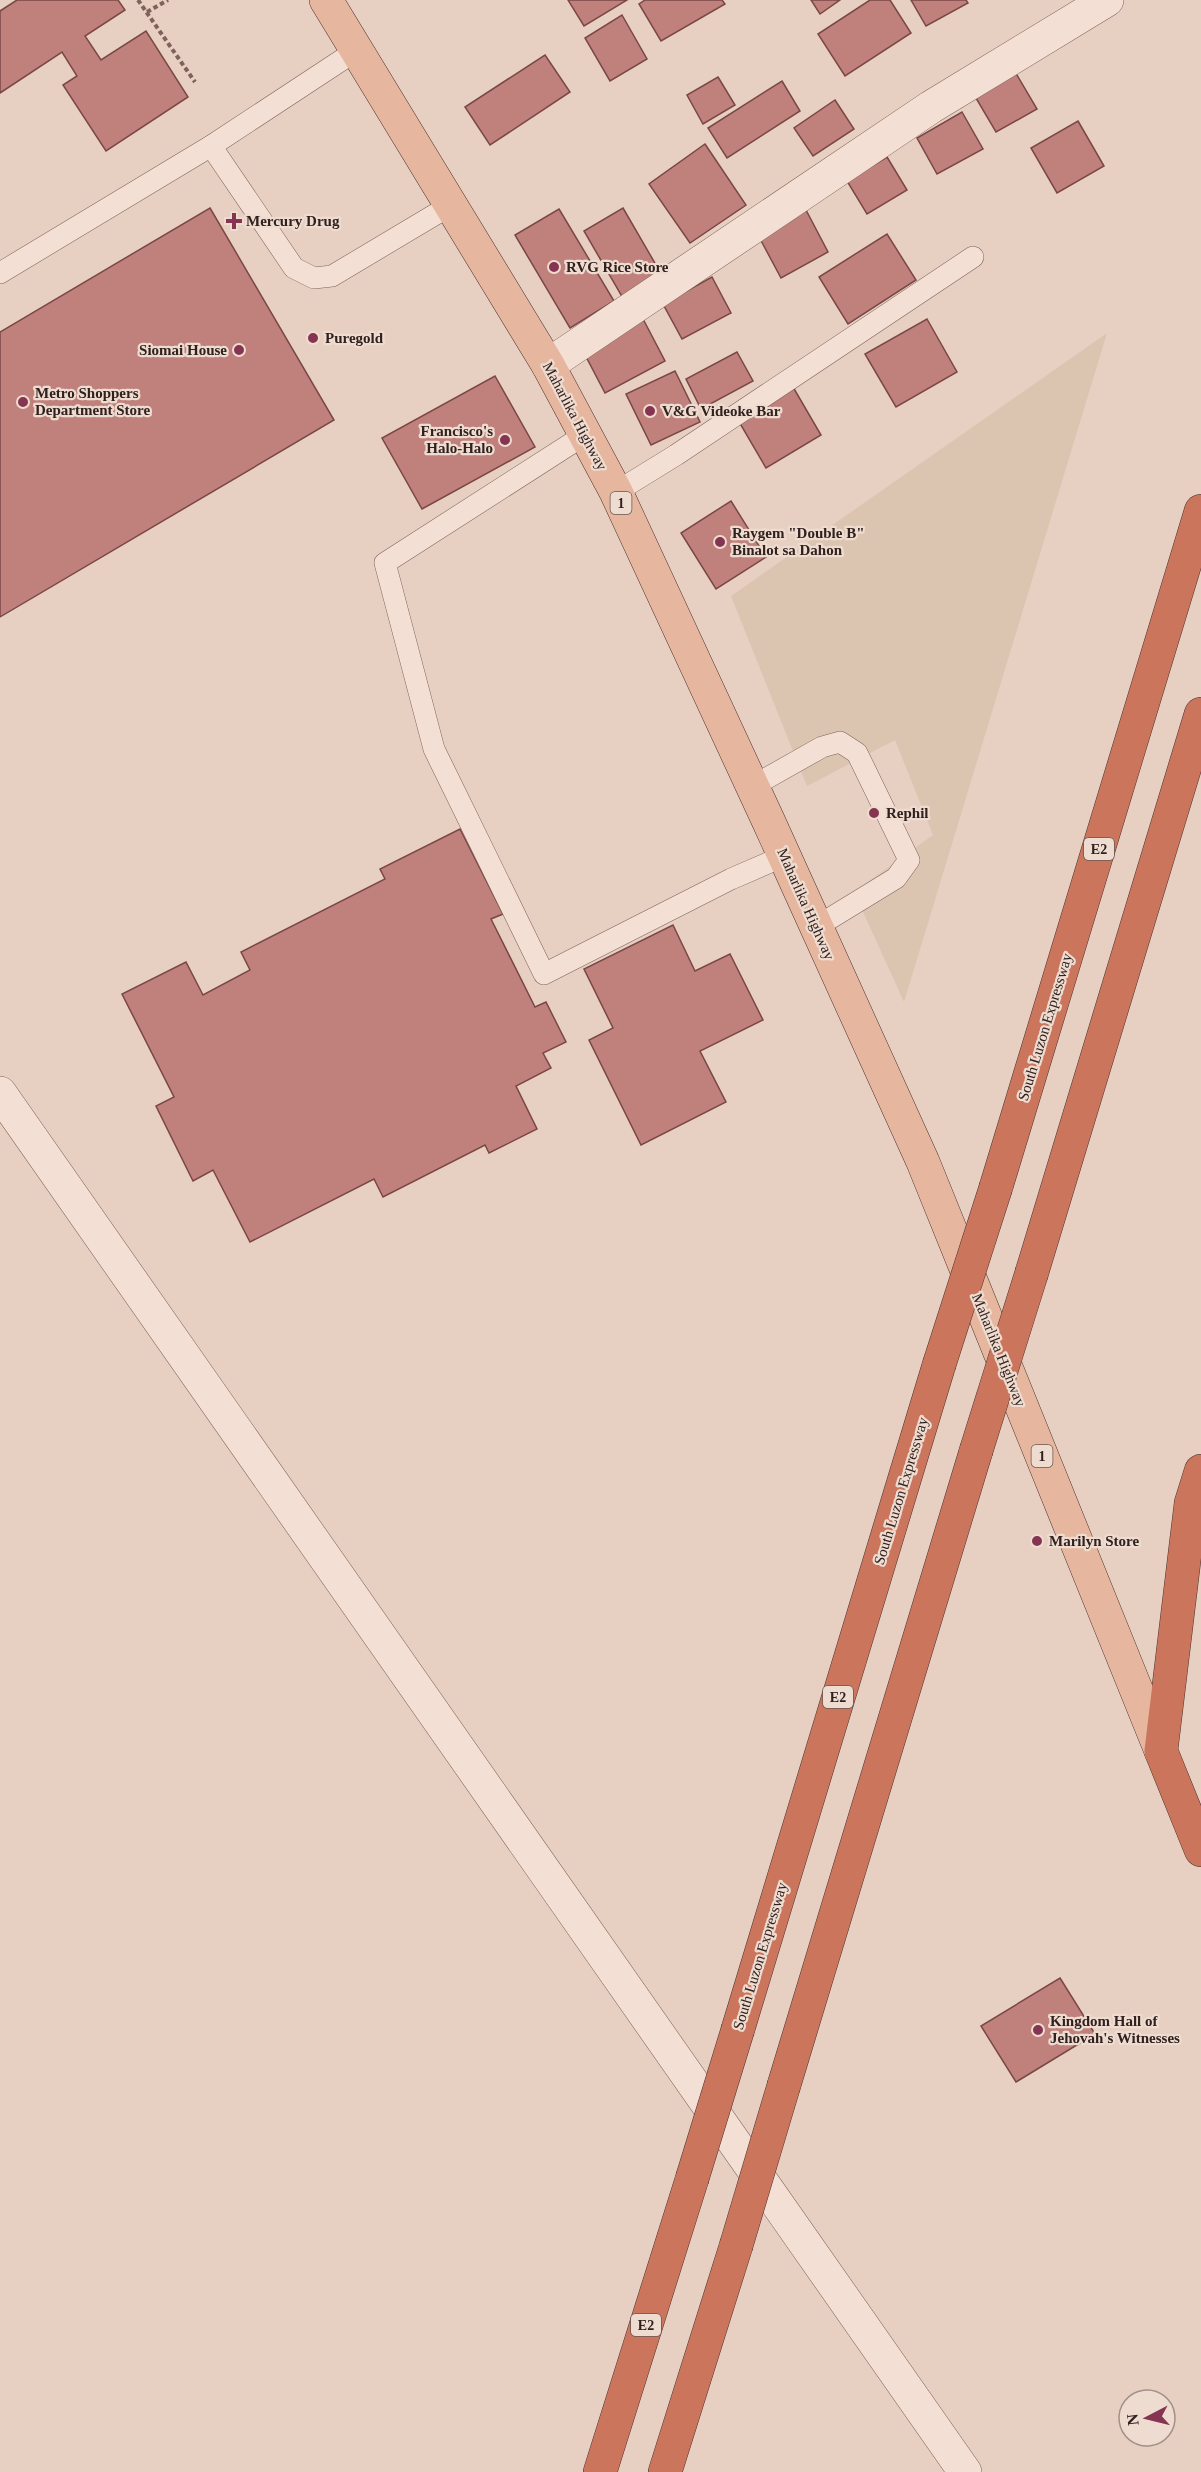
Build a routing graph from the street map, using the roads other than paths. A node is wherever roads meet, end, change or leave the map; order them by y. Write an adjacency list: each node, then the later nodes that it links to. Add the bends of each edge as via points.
1 (326, 0): 3 (main road, Maharlika Highway / 1)
2 (1107, 0): 8 (street, via 931,107)
3 (357, 50): 4 (lane); 5 (main road, Maharlika Highway / 1)
4 (211, 146): 5 (lane, via 294,268 314,278 332,276); 7 (lane)
5 (451, 206): 8 (main road, Maharlika Highway / 1)
6 (973, 257): 10 (lane)
7 (0, 273)
8 (548, 365): 9 (main road, Maharlika Highway / 1)
9 (586, 434): 10 (main road, Maharlika Highway / 1); 14 (lane, via 385,563 434,750 544,974)
10 (616, 492): 13 (main road, Maharlika Highway / 1)
11 (1201, 511): 20 (highway, South Luzon Expressway / E2, bridge)
12 (1201, 714): 21 (highway, bridge)
13 (753, 786): 14 (main road, Maharlika Highway / 1); 15 (lane, via 822,747 840,742 857,753 909,860 896,878)
14 (784, 855): 15 (main road, Maharlika Highway / 1)
15 (816, 927): 18 (main road, Maharlika Highway / 1, via 922,1162)
16 (0, 1093): 22 (street)
17 (1201, 1471): 18 (highway, via 1191,1503)
18 (1161, 1751): 19 (highway, Maharlika Highway / 1)
19 (1201, 1850)
20 (600, 2472)
21 (664, 2472)
22 (965, 2472)

